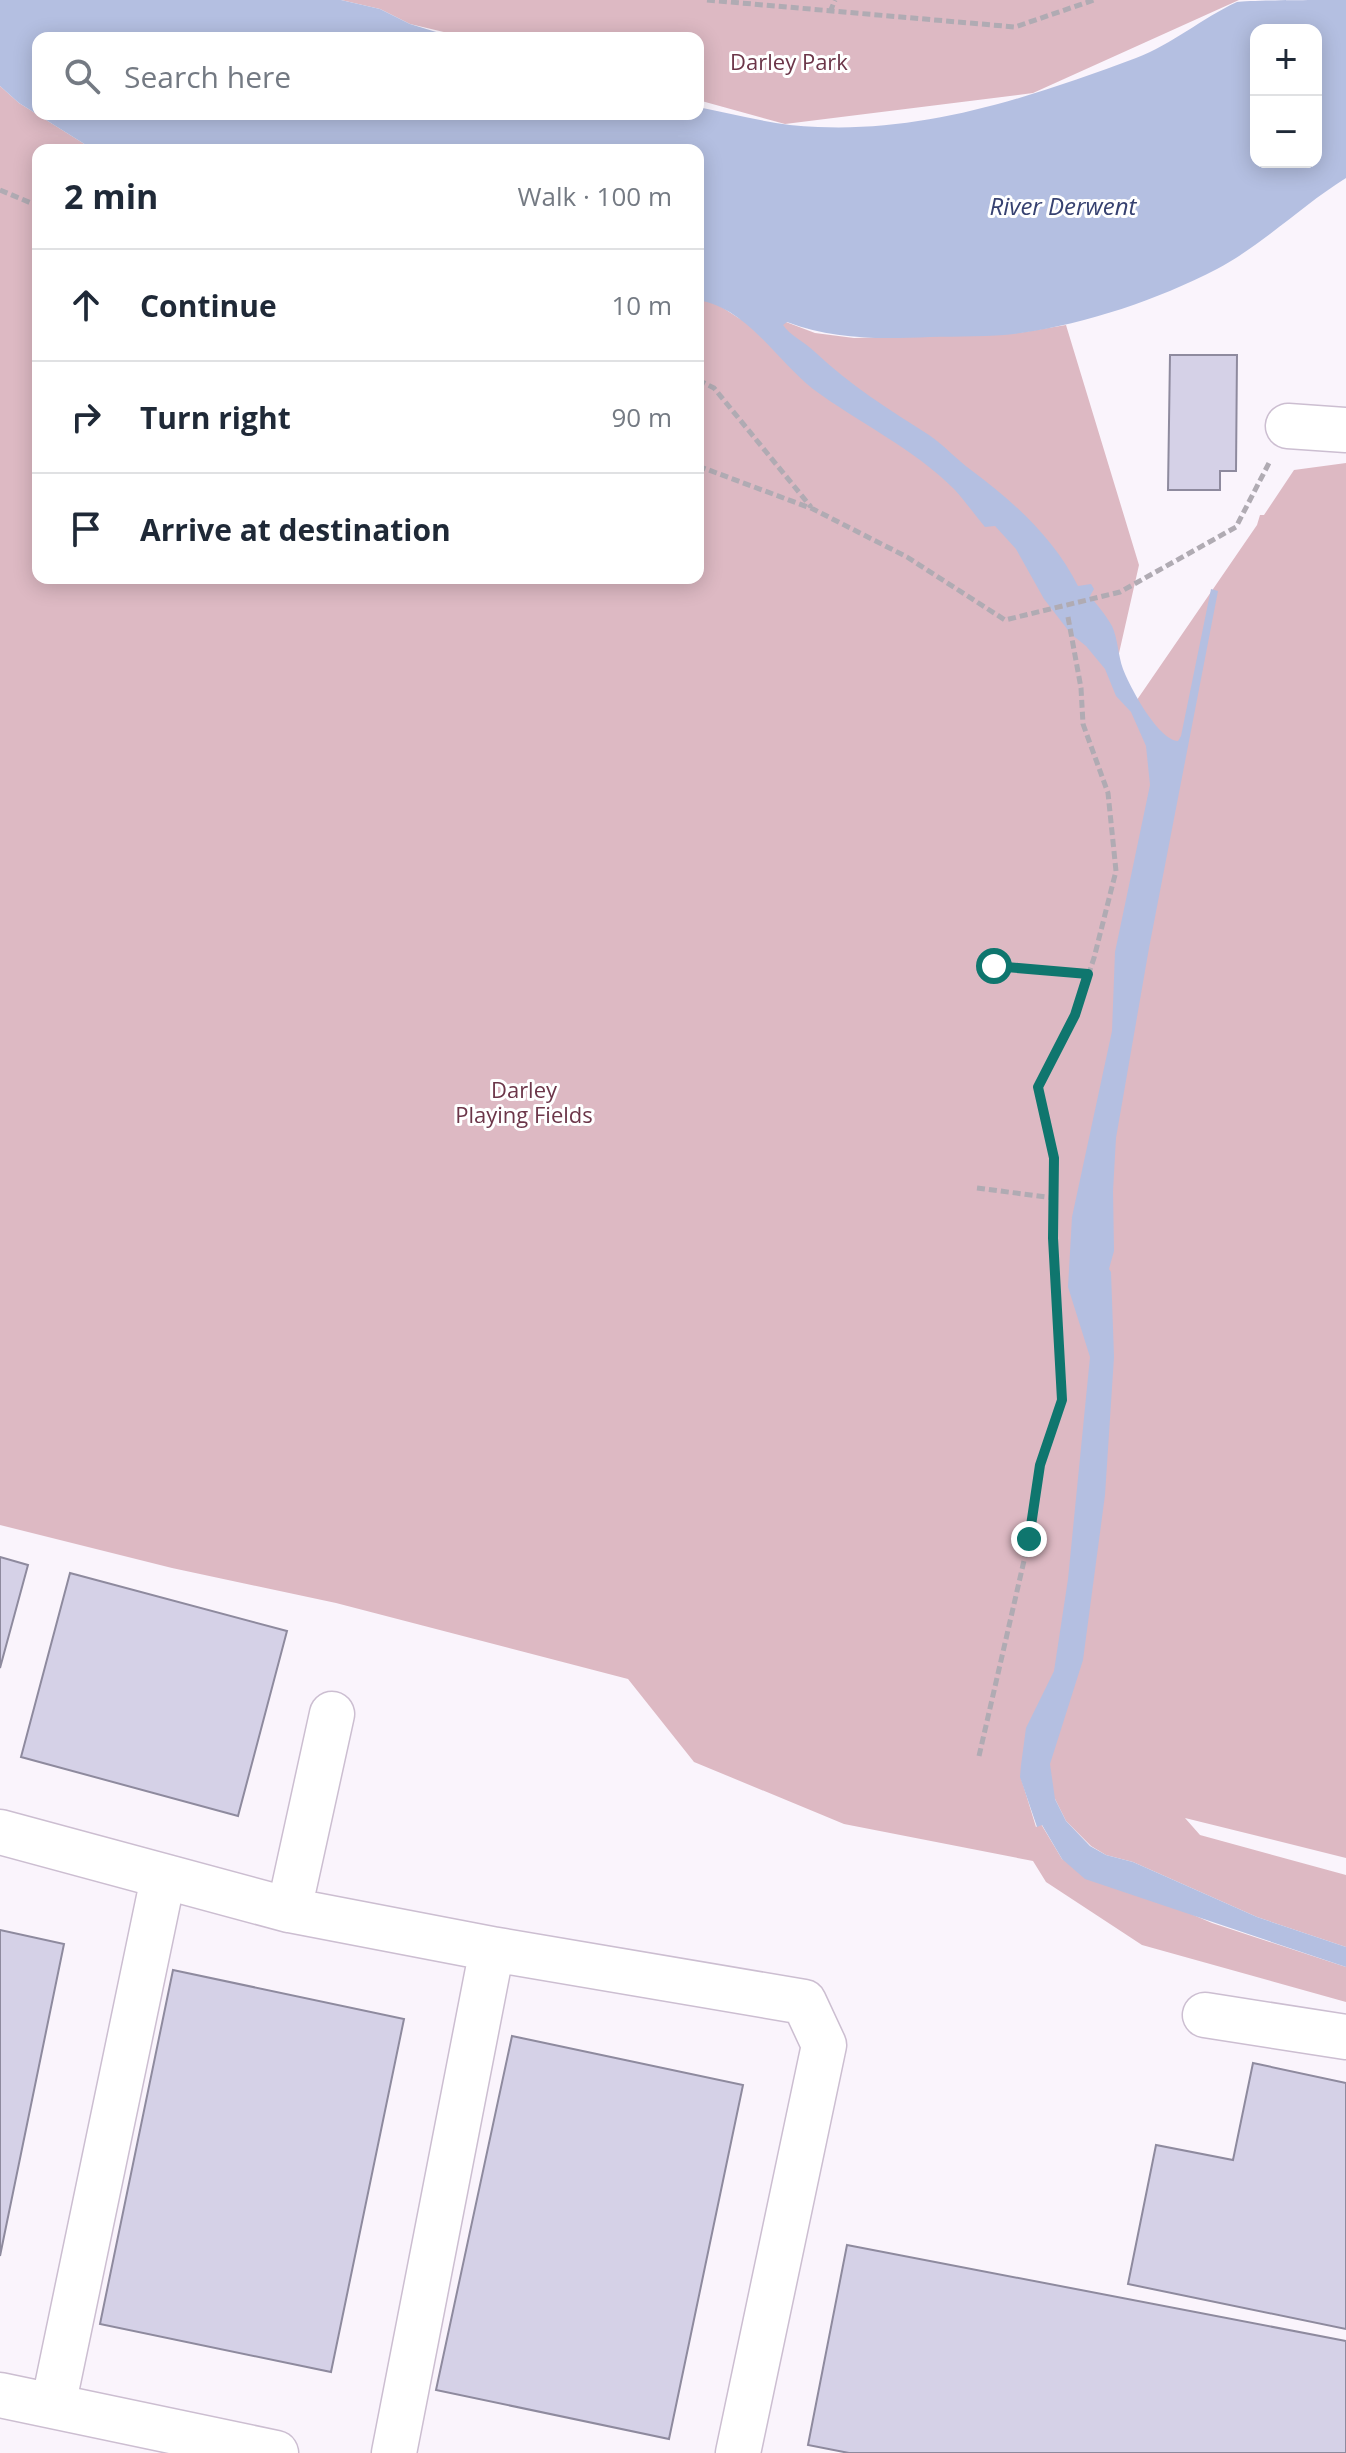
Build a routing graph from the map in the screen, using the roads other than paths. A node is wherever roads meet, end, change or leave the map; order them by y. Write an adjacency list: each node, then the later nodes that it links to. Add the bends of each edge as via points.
1 (1288, 426): 2 (street)
2 (1346, 430)
3 (332, 1714): 6 (street)
4 (0, 1832): 5 (street)
5 (163, 1878): 6 (street); 11 (street)
6 (289, 1910): 7 (street)
7 (492, 1949): 13 (street); 14 (street, via 804,2002 824,2045)
8 (1205, 2015): 9 (street)
9 (1346, 2037)
10 (0, 2395): 11 (street)
11 (53, 2406): 12 (street)
12 (276, 2453)
13 (394, 2453)
14 (738, 2453)

